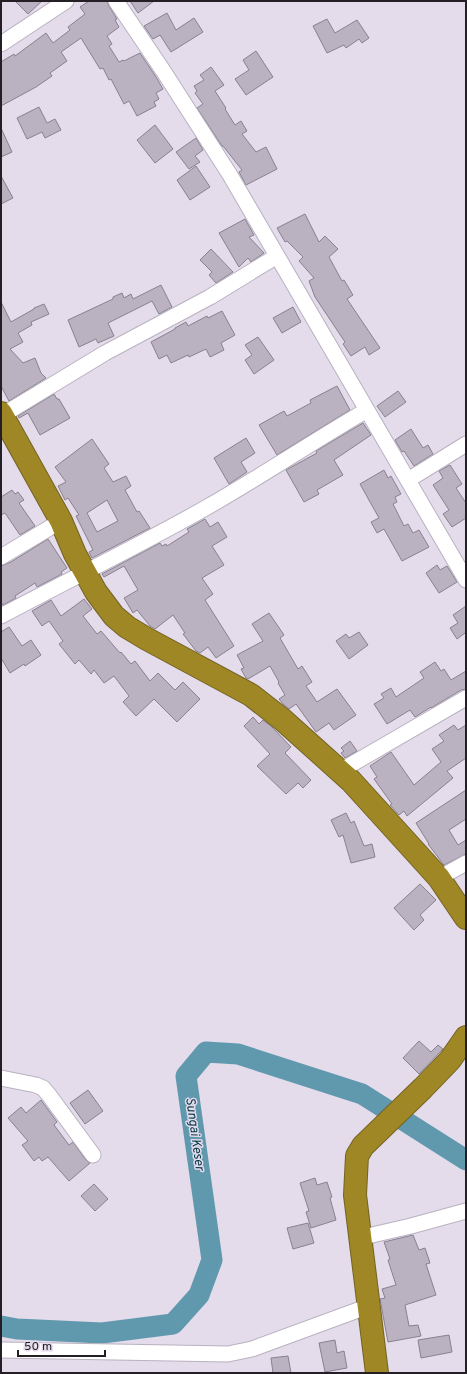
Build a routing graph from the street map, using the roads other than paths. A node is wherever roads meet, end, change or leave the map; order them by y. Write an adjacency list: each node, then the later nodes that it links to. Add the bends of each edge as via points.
1 (66, 1): 3 (street)
2 (116, 1): 4 (street, via 226,168)
3 (1, 44)
4 (277, 256): 5 (street); 6 (street, via 210,297 105,353)
5 (367, 410): 8 (street); 11 (street, via 208,507)
6 (1, 415): 9 (highway)
7 (466, 444): 8 (street)
8 (408, 480): 12 (street)
9 (61, 521): 10 (street); 11 (highway)
10 (1, 557)
11 (85, 572): 13 (street); 15 (highway, via 114,616 127,627 251,695)
12 (466, 580)
13 (1, 616)
14 (466, 698): 15 (street)
15 (340, 771): 17 (highway)
16 (466, 863): 17 (street)
17 (439, 878): 18 (highway)
18 (466, 918)
19 (466, 1037): 23 (highway, via 450,1060 363,1146 357,1156 355,1195)
20 (1, 1078): 21 (street, via 43,1088)
21 (93, 1155)
22 (466, 1211): 23 (street)
23 (360, 1238): 24 (highway)
24 (370, 1306): 25 (street, via 252,1349 228,1354); 26 (highway)
25 (1, 1350)
26 (377, 1373)

